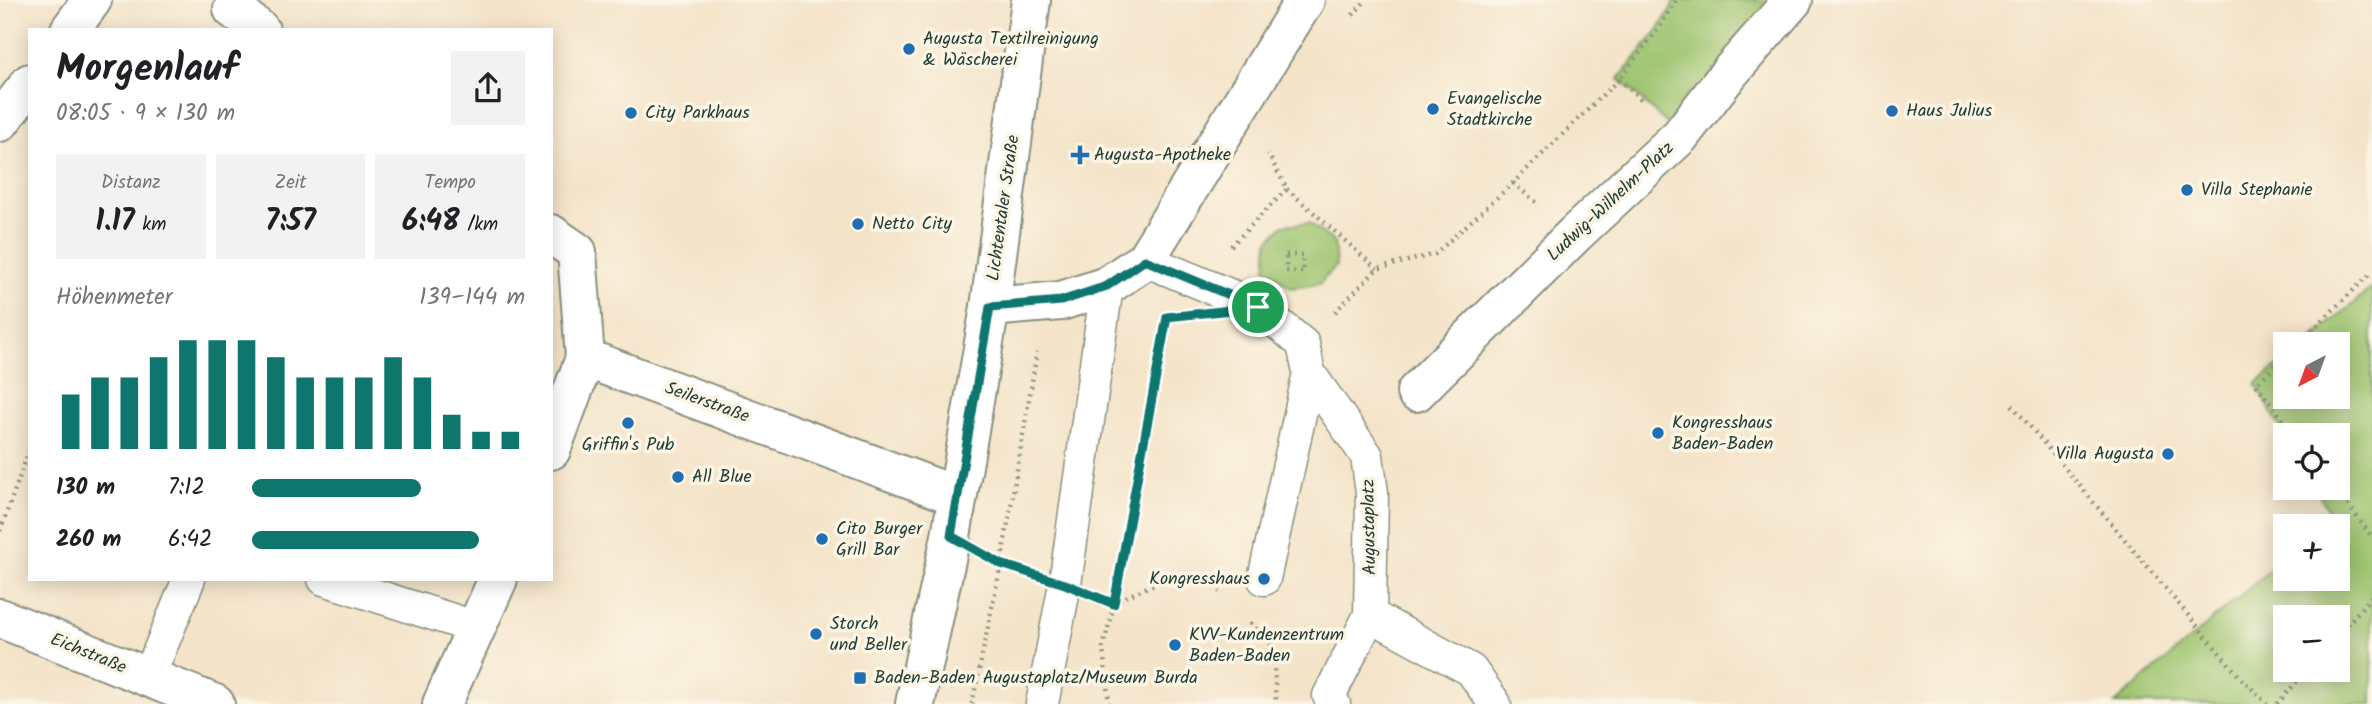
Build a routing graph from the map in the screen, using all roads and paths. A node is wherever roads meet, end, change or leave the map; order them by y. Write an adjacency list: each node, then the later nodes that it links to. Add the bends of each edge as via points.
1 (92, 0): 6 (street)
2 (1031, 0): 17 (street, Lichtentaler Straße)
3 (1305, 0): 12 (street)
4 (1676, 0): 13 (path, via 1619,79 1435,254)
5 (1793, 0): 23 (street, Ludwig-Wilhelm-Platz, via 1680,136)
6 (71, 28)
7 (28, 86): 8 (street)
8 (0, 122)
9 (1287, 189): 13 (path)
10 (553, 235): 20 (street, via 577,252)
11 (1302, 255): 11 (path, via 1286,256 1286,271 1304,272)
12 (1145, 260): 15 (street); 21 (lane, Augustaplatz, via 1258,307)
13 (1377, 270): 21 (path)
14 (2372, 272): 19 (path)
15 (1107, 286): 16 (street); 38 (lane)
16 (1045, 303): 17 (street); 33 (path)
17 (990, 307): 28 (street, Lichtentaler Straße)
18 (1180, 316): 41 (path, via 1167,317)
19 (2310, 332)
20 (585, 358): 26 (street); 28 (street, Seilerstraße)
21 (1306, 358): 34 (lane); 42 (lane, Augustaplatz, via 1367,456 1372,493)
22 (2273, 368): 25 (path, via 2256,384)
23 (1416, 392)
24 (2012, 405): 58 (path)
25 (2273, 407)
26 (553, 443)
27 (28, 454): 30 (path)
28 (957, 496): 31 (street, Lichtentaler Straße)
29 (2344, 500): 32 (path)
30 (0, 531)
31 (951, 536): 33 (path); 51 (street, Lichtentaler Straße)
32 (2372, 537)
33 (1001, 564): 38 (path); 52 (path)
34 (1264, 579)
35 (188, 581): 47 (lane)
36 (330, 581): 46 (lane)
37 (497, 581): 46 (street)
38 (1065, 584): 41 (path); 53 (lane)
39 (2372, 596): 45 (path)
40 (1229, 601): 41 (path, via 1202,575 1174,575)
41 (1114, 604): 54 (path, via 1103,648)
42 (1370, 615): 56 (lane, Augustaplatz, via 1329,696); 57 (lane, via 1471,670)
43 (0, 618): 47 (street, Eichstraße)
44 (1247, 619): 55 (path, via 1273,646)
45 (2350, 621)
46 (477, 628): 50 (street)
47 (148, 678): 49 (street, Eichstraße)
48 (2296, 682): 59 (path)
49 (215, 704)
50 (442, 704)
51 (915, 704)
52 (972, 704)
53 (1042, 704)
54 (1109, 704)
55 (1276, 704)
56 (1334, 704)
57 (1495, 704)
58 (2267, 704)
59 (2277, 704)

